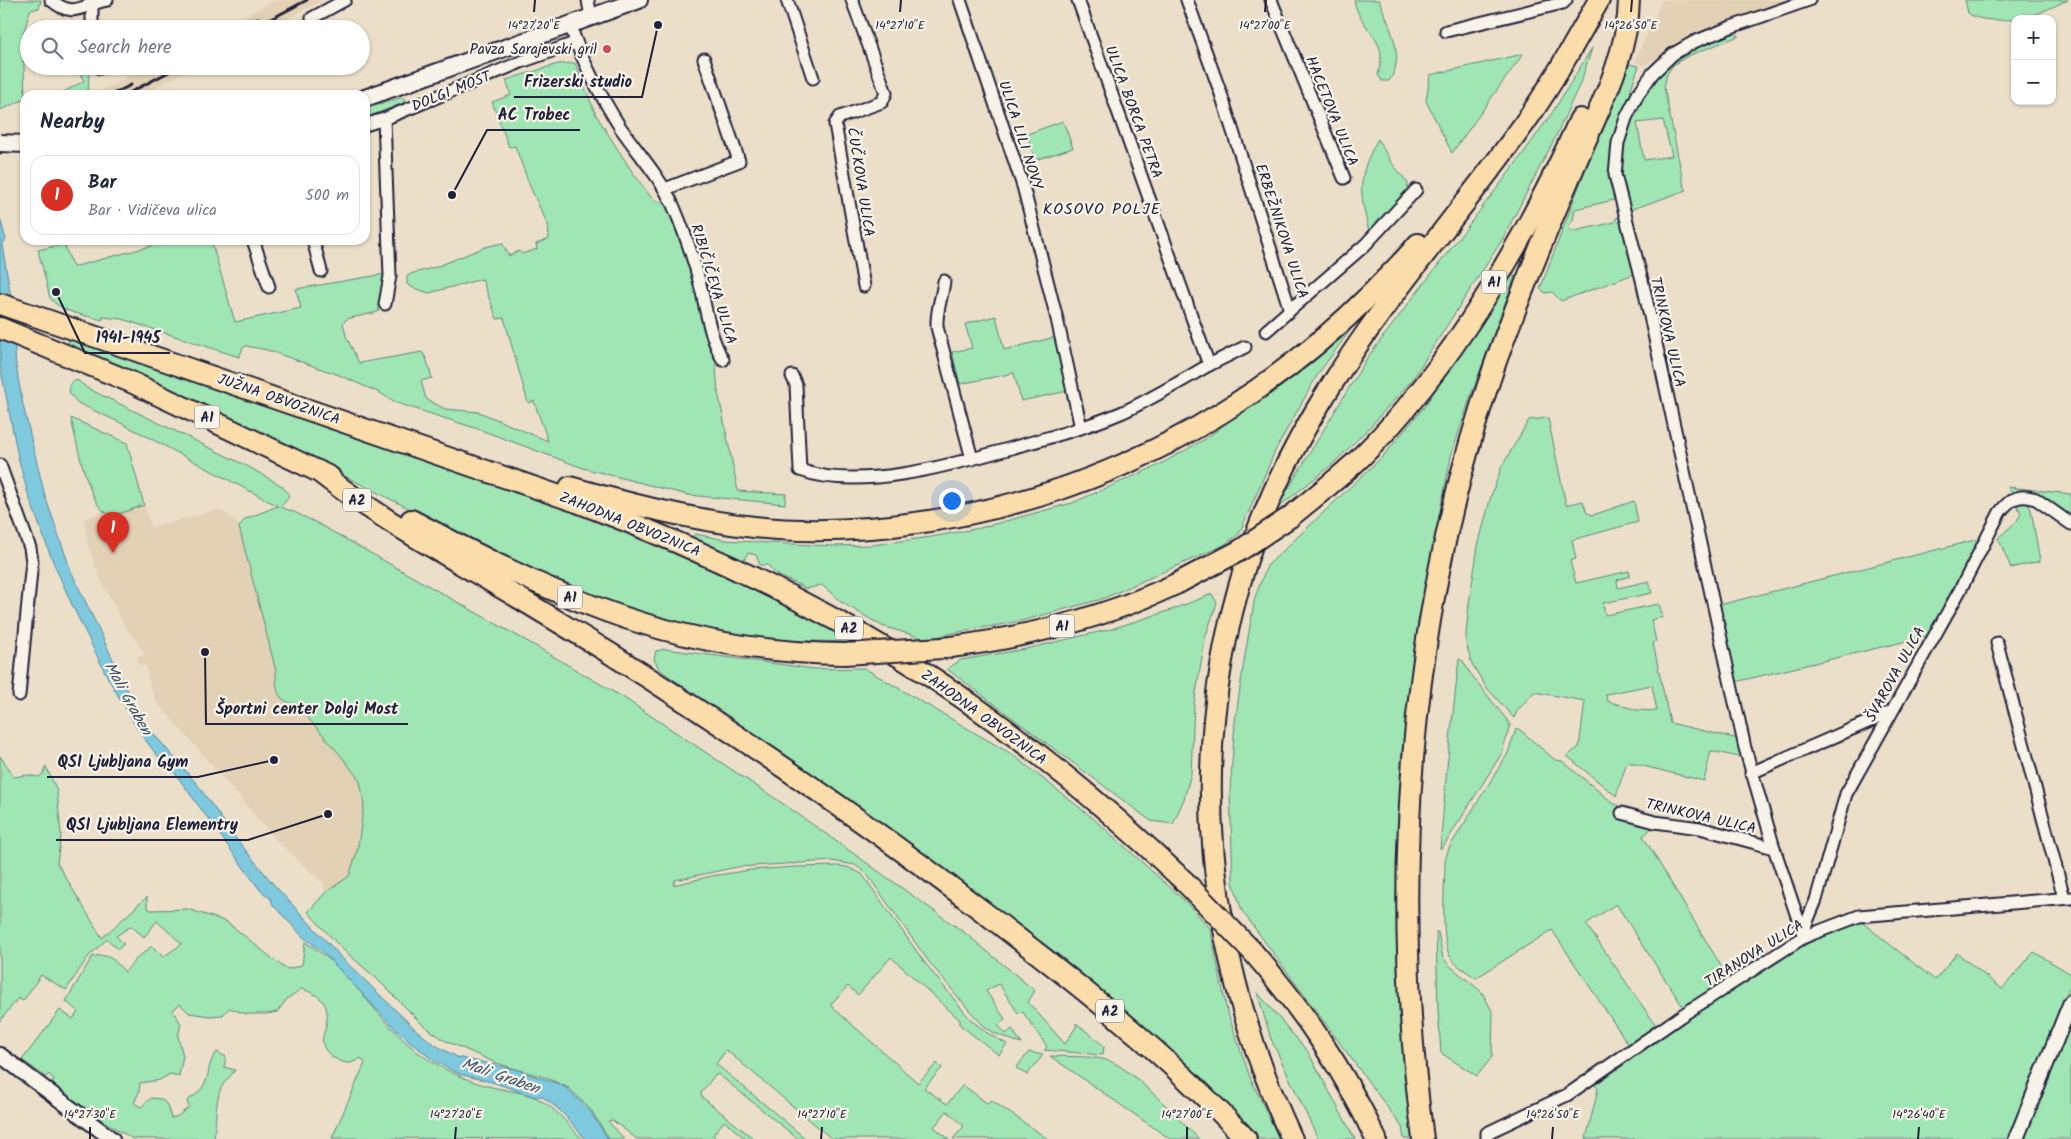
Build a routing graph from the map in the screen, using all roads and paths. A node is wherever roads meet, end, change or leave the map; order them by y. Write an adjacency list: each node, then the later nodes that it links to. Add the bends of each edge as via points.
1 (51, 0): 16 (street, via 70,11)
2 (107, 0): 16 (street)
3 (345, 0): 17 (street)
4 (588, 0): 18 (street)
5 (639, 0): 18 (main road)
6 (787, 0): 24 (street)
7 (852, 0): 38 (street, ČUČKOVA ULICA, via 886,93 882,102 840,117 835,124)
8 (960, 0): 49 (street, ULICA LILI NOVY, via 1023,186)
9 (1078, 0): 47 (street, ULICA BORCA PETRA)
10 (1187, 0): 42 (street, ERBEŽNIKOVA ULICA, via 1221,94)
11 (1271, 0): 30 (street, HACETOVA ULICA)
12 (1566, 0): 21 (street)
13 (1599, 0): 33 (highway, via 1525,122)
14 (1629, 0): 53 (highway, A1, bridge, via 1556,170 1473,315 1421,389 1381,436 1337,479 1290,517 1239,551 1176,584 1110,612 1021,636 943,648 844,654 782,652 720,643 663,630 602,610 495,563); 70 (highway, via 1629,18 1621,55 1538,251 1492,373 1460,482 1436,593 1414,751 1408,872 1408,964)
15 (1808, 0): 58 (street, TRINKOVA ULICA, via 1694,42 1673,54 1653,73 1626,118 1618,143 1615,175 1642,280)
16 (92, 2): 19 (street)
17 (312, 18)
18 (591, 18): 20 (main road)
19 (92, 20)
20 (570, 25): 22 (street, RIBIČIČEVA ULICA); 25 (main road)
21 (1446, 31)
22 (575, 43): 26 (street, DOLGI MOST); 31 (street, RIBIČIČEVA ULICA, via 620,127)
23 (704, 59): 31 (street, via 739,161)
24 (813, 78)
25 (370, 96)
26 (384, 118): 27 (street, DOLGI MOST); 41 (street, via 390,276)
27 (370, 123)
28 (0, 143): 29 (main road, bridge)
29 (20, 144)
30 (1344, 178)
31 (665, 189): 46 (street, RIBIČIČEVA ULICA, via 683,230 711,336)
32 (1416, 190): 42 (street, ERBEŽNIKOVA ULICA, via 1365,245)
33 (1464, 203): 51 (highway, via 1426,235 1321,341 1222,413 1114,469 1057,491 998,508 878,527 816,530 755,527 630,503 491,461); 68 (highway, via 1367,332 1298,442 1274,490 1247,558 1223,658 1214,726 1211,787 1220,915 1247,1028)
34 (255, 245): 39 (street)
35 (314, 245): 36 (street)
36 (321, 271)
37 (944, 281): 50 (street, via 942,300 936,312 937,327)
38 (864, 286)
39 (269, 287)
40 (0, 304): 51 (highway, JUŽNA OBVOZNICA)
41 (385, 304)
42 (1290, 310): 44 (street)
43 (0, 328): 53 (highway, A1, via 94,366)
44 (1266, 331)
45 (1245, 347): 47 (street)
46 (722, 360)
47 (1209, 365): 49 (street, via 1122,412)
48 (792, 376): 50 (street, via 796,385 800,470 848,477 881,476 929,470)
49 (1081, 428): 50 (street)
50 (972, 459)
51 (463, 462): 69 (highway, ZAHODNA OBVOZNICA / A2, bridge, via 688,546 795,598 893,653 1045,760 1184,881 1252,951 1318,1034)
52 (0, 465): 56 (street, via 32,561)
53 (318, 471): 67 (highway, A2, via 369,509 560,622 699,711 907,854 1106,1008 1192,1084)
54 (2071, 524): 57 (street, ŠVAROVA ULICA, via 2036,499 2016,497 2008,502)
55 (1996, 643): 61 (street)
56 (19, 695)
57 (1891, 712): 58 (street); 62 (street, ŠVAROVA ULICA, via 1846,794)
58 (1751, 773): 60 (street, TRINKOVA ULICA)
59 (1622, 813): 60 (street, TRINKOVA ULICA, via 1655,822 1700,828)
60 (1774, 848): 62 (street, TRINKOVA ULICA)
61 (2067, 898): 62 (street, TIRANOVA ULICA, via 1859,916)
62 (1804, 937): 65 (street, TIRANOVA ULICA, via 1567,1095)
63 (2071, 1002): 71 (street)
64 (0, 1055): 66 (street)
65 (1487, 1136)
66 (112, 1139)
67 (1246, 1139)
68 (1292, 1139)
69 (1376, 1139)
70 (1423, 1139)
71 (2016, 1139)

